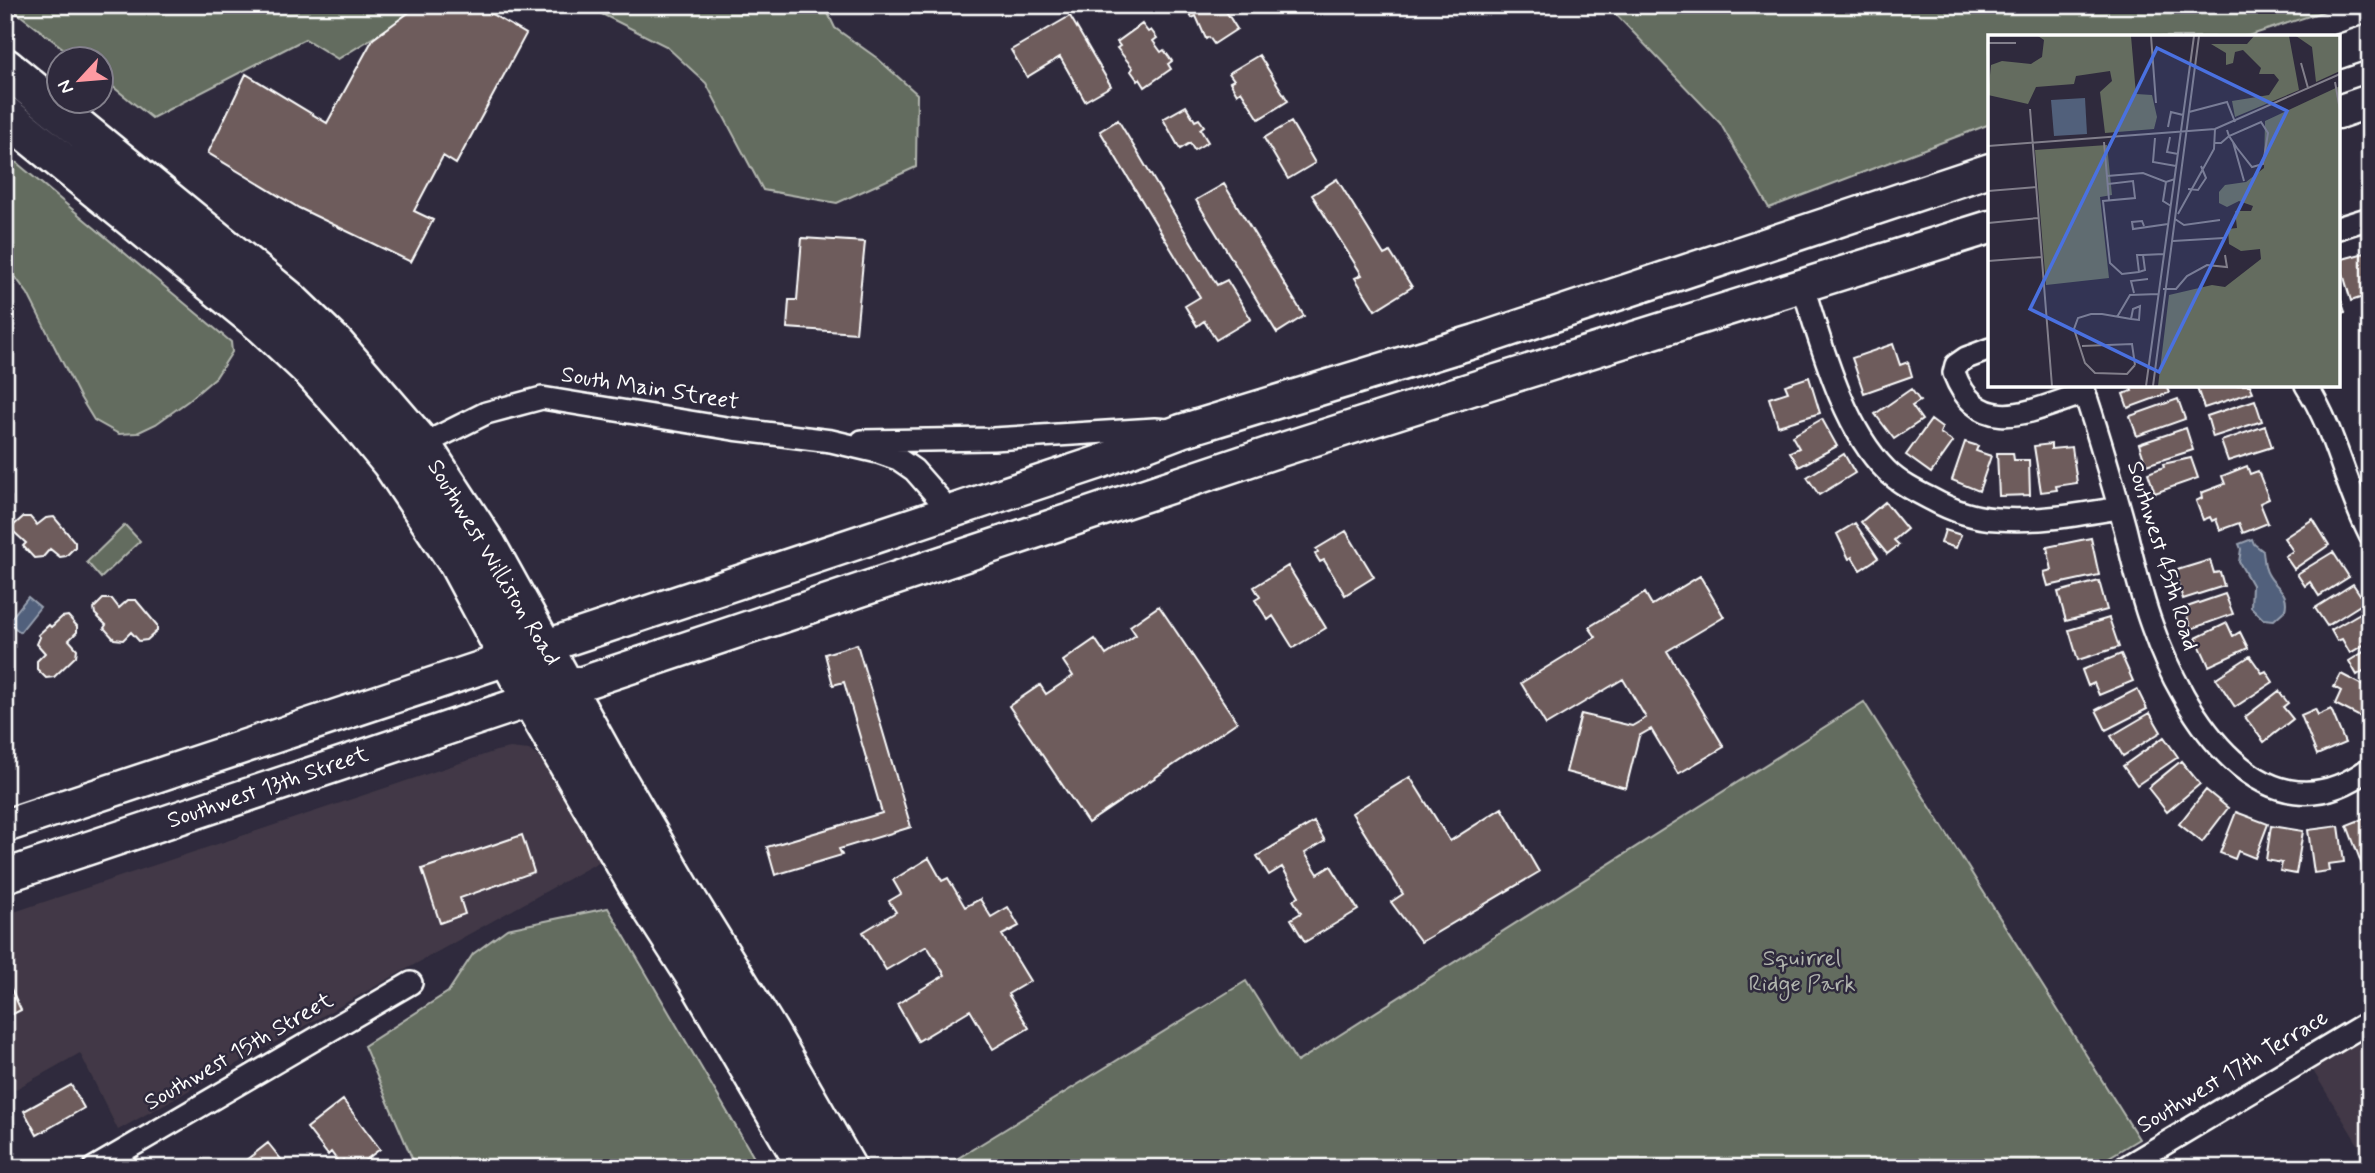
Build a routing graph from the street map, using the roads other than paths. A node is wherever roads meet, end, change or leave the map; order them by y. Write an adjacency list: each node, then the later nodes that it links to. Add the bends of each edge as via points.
1 (2370, 41): 2 (main road)
2 (2340, 51)
3 (5, 67): 20 (highway, Southwest Williston Road, via 287,298 335,344)
4 (2370, 101): 5 (main road)
5 (2340, 111)
6 (5, 116): 21 (highway, Southwest Williston Road, via 264,326 311,370)
7 (1988, 171): 11 (main road, Southwest 13th Street)
8 (2370, 218): 9 (street)
9 (2340, 227)
10 (1988, 228): 12 (main road, Southwest 13th Street)
11 (1786, 237): 12 (main road); 13 (main road, Southwest 13th Street)
12 (1803, 287): 15 (main road, Southwest 13th Street); 24 (street, via 1827,364 1849,413 1865,443 1908,487 1948,508 1994,519 2048,519)
13 (1476, 341): 15 (main road); 18 (main road, Southwest 13th Street)
14 (1988, 350): 17 (street, Southwest 45th Road, via 1966,358 1954,373 1966,399 1987,413 2020,413)
15 (1487, 384): 23 (main road, Southwest 13th Street)
16 (2307, 387): 27 (street, via 2328,424)
17 (2084, 389): 24 (street, Southwest 45th Road)
18 (1181, 431): 19 (street, South Main Street); 22 (main road, Southwest 13th Street)
19 (831, 441): 20 (street, South Main Street, via 542,398 486,413); 25 (street, South Main Street, via 898,459 914,470)
20 (422, 444): 21 (street, South Main Street); 28 (highway, Southwest Williston Road, via 487,545)
21 (391, 463): 29 (highway, Southwest Williston Road, via 457,562)
22 (1097, 463): 23 (main road); 25 (main road, Southwest 13th Street)
23 (1111, 506): 26 (main road, Southwest 13th Street)
24 (2118, 508): 32 (street, Southwest 45th Road, via 2152,627 2170,670 2230,759 2265,784 2308,793 2342,784)
25 (950, 511): 26 (main road, via 1004,526); 28 (main road, Southwest 13th Street)
26 (1052, 525): 30 (main road, Southwest 13th Street)
27 (2370, 535)
28 (543, 645): 29 (main road, Southwest 13th Street); 30 (highway, Southwest Williston Road)
29 (509, 657): 31 (highway, Southwest Williston Road); 33 (main road, Southwest 13th Street)
30 (566, 688): 31 (main road, Southwest 13th Street); 39 (highway, Southwest Williston Road)
31 (531, 700): 34 (main road, Southwest 13th Street); 38 (highway, Southwest Williston Road)
32 (2370, 768)
33 (5, 826)
34 (5, 876)
35 (411, 983): 37 (street, Southwest 15th Street)
36 (2370, 1021): 40 (street, Southwest 17th Terrace)
37 (94, 1168)
38 (807, 1168)
39 (847, 1168)
40 (2124, 1168)

